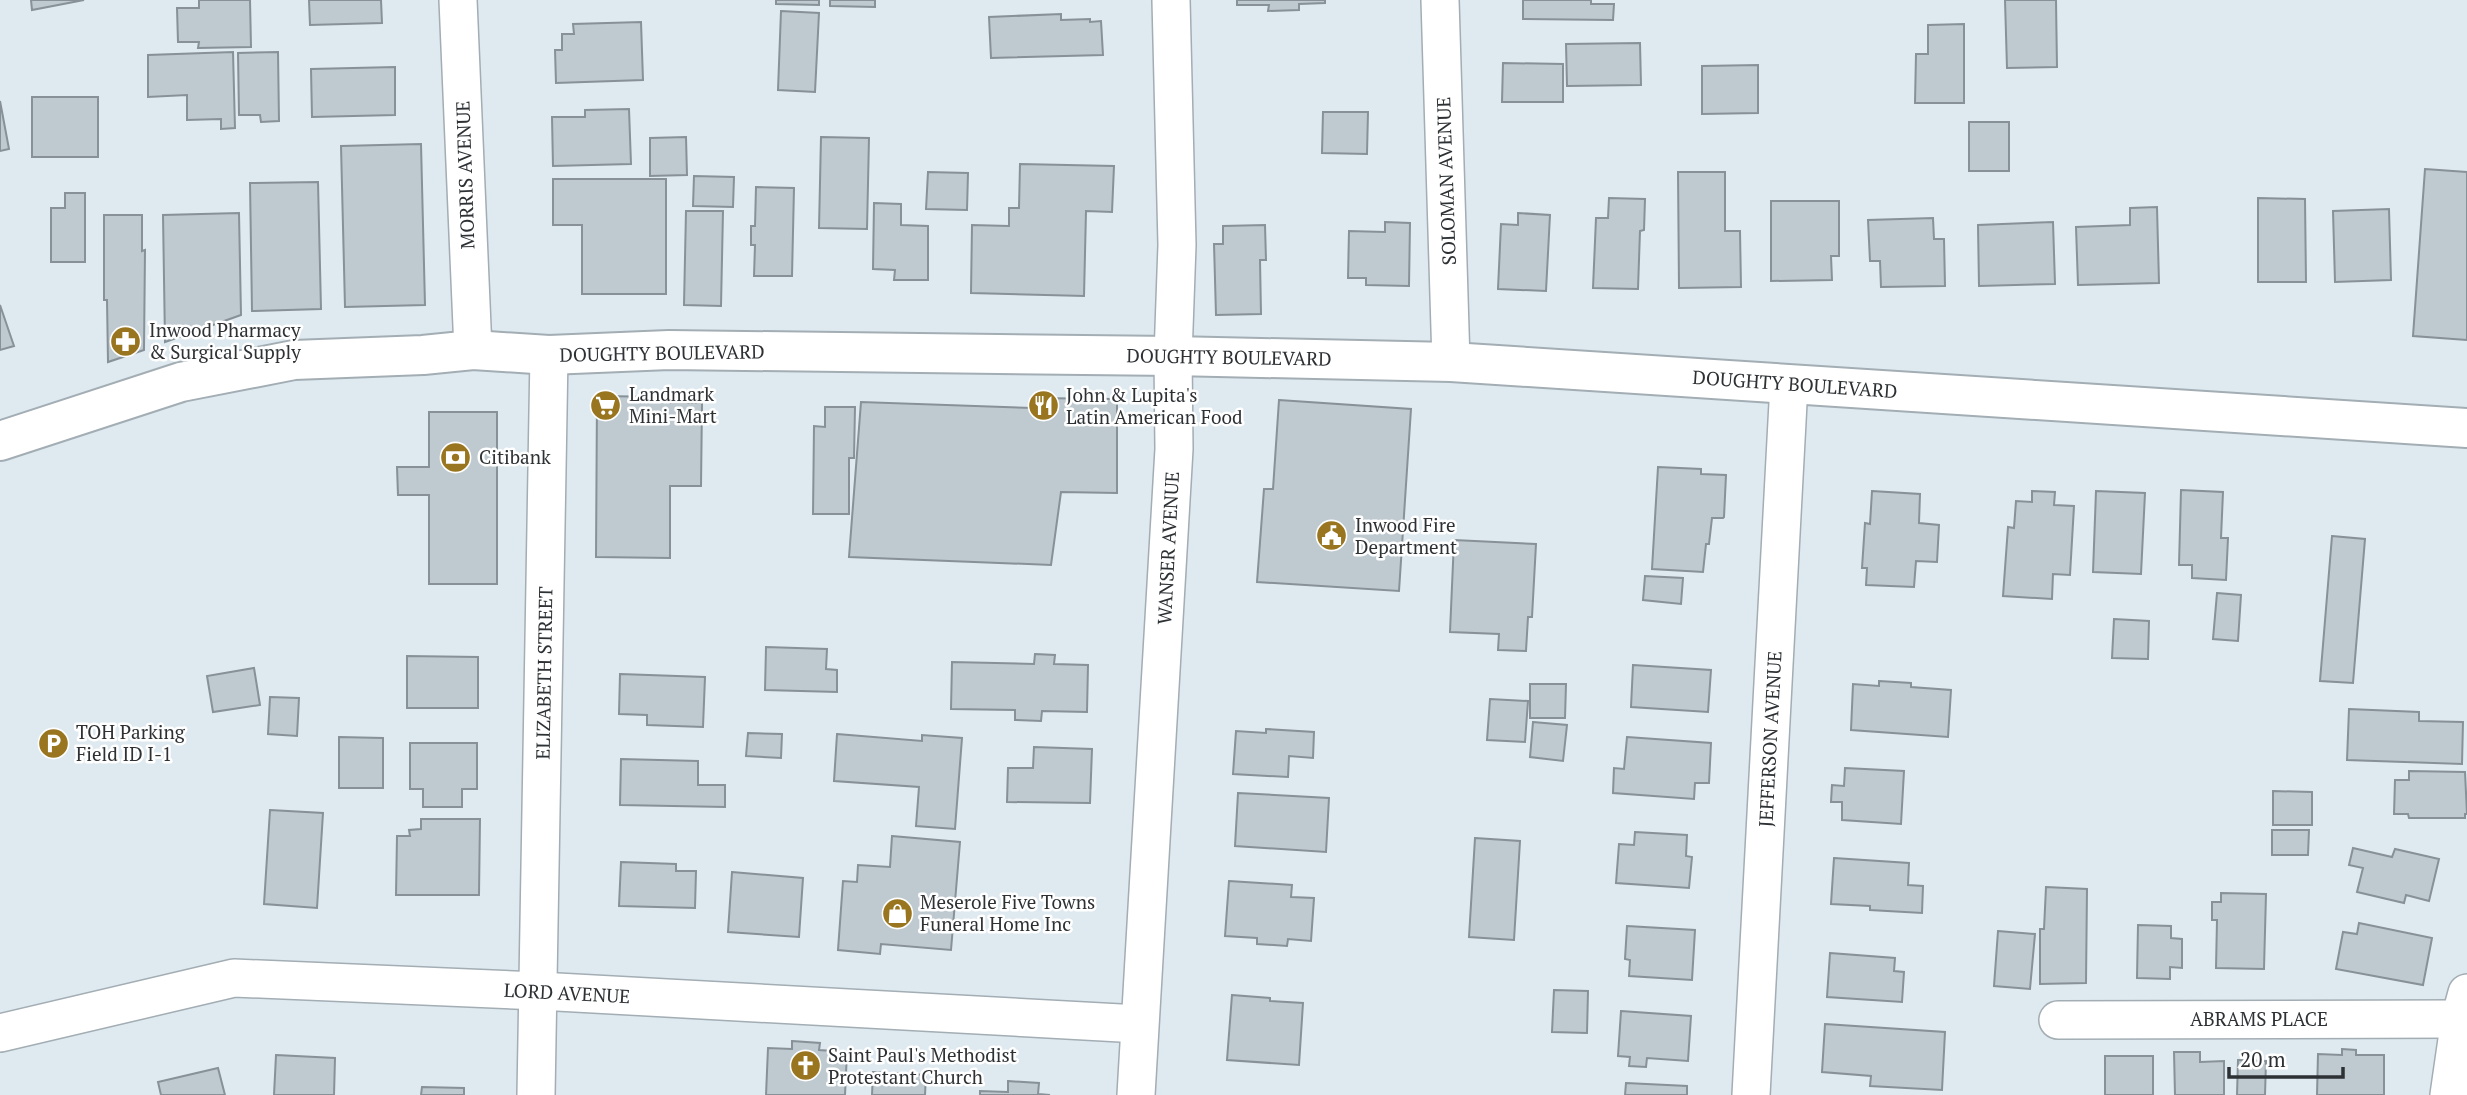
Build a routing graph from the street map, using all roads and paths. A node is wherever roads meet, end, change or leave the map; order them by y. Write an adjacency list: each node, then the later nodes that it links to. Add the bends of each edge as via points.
1 (458, 0): 4 (street, MORRIS AVENUE)
2 (1171, 0): 6 (street, WANSER AVENUE, via 1177,246)
3 (1440, 0): 7 (street, SOLOMAN AVENUE)
4 (473, 350): 5 (main road, DOUGHTY BOULEVARD); 10 (main road, DOUGHTY BOULEVARD, via 294,360 181,382)
5 (548, 355): 6 (main road, DOUGHTY BOULEVARD, via 669,350); 11 (street, ELIZABETH STREET)
6 (1173, 356): 7 (main road, DOUGHTY BOULEVARD); 14 (street, WANSER AVENUE, via 1174,449)
7 (1451, 362): 8 (main road, DOUGHTY BOULEVARD)
8 (1789, 384): 9 (main road, DOUGHTY BOULEVARD); 18 (street, JEFFERSON AVENUE)
9 (2467, 428)
10 (0, 441)
11 (539, 991): 14 (street, LORD AVENUE); 15 (street, LORD AVENUE, via 234,978); 16 (street, ELIZABETH STREET)
12 (2463, 1006): 13 (street, ABRAMS PLACE); 19 (street)
13 (2058, 1020)
14 (1139, 1024): 17 (street, WANSER AVENUE)
15 (0, 1033)
16 (536, 1095)
17 (1136, 1095)
18 (1751, 1095)
19 (2449, 1095)

